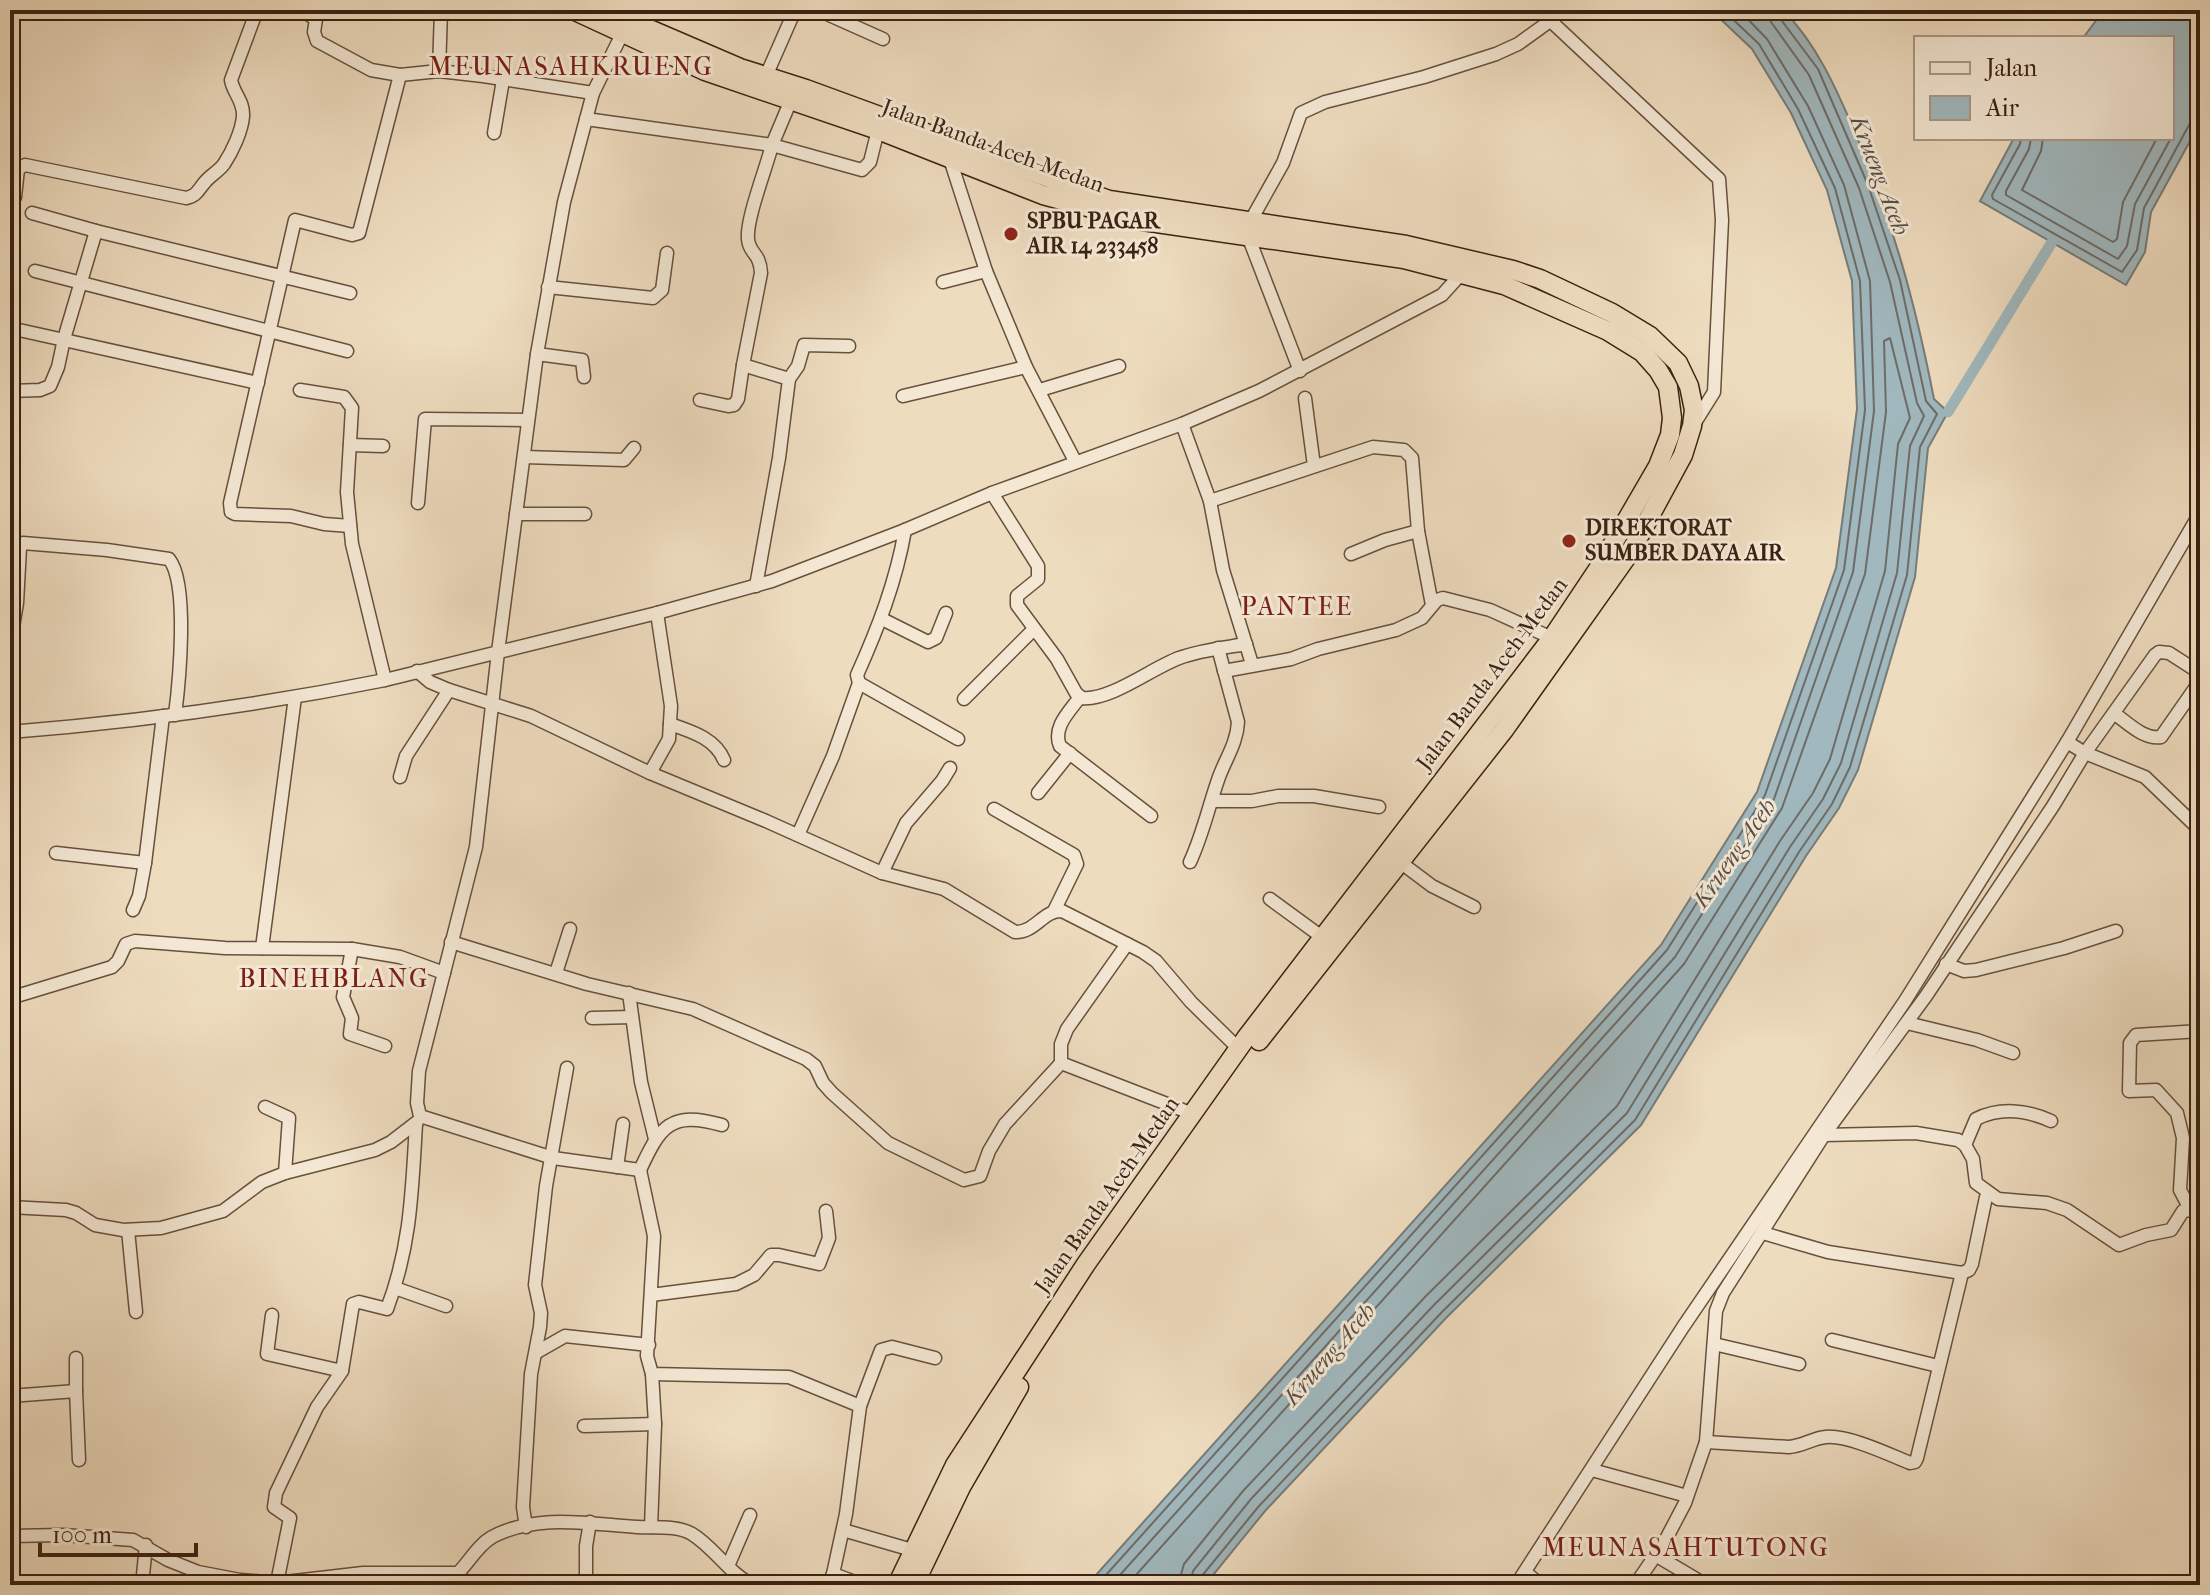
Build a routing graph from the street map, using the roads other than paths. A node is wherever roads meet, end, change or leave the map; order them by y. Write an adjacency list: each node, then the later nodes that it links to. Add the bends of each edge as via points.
1 (257, 10): 23 (street, via 231,80 242,103 240,129 223,165 195,195 186,198)
2 (301, 10): 13 (street, via 316,19 317,41 371,70)
3 (441, 10): 12 (street)
4 (573, 10): 10 (highway, Jalan Banda Aceh-Medan)
5 (795, 10): 14 (street)
6 (818, 10): 11 (street)
7 (1539, 10): 9 (street)
8 (612, 11): 14 (highway, Jalan Banda Aceh-Medan, via 709,57)
9 (1550, 21): 26 (street, via 1496,54 1301,113 1283,163); 58 (street, via 1719,179 1714,392)
10 (622, 34): 16 (street); 17 (highway, Jalan Banda Aceh-Medan, via 705,71)
11 (883, 39)
12 (439, 71): 13 (street); 15 (street)
13 (400, 75): 32 (street, via 361,229 352,235 295,220)
14 (766, 76): 19 (highway, Jalan Banda Aceh-Medan)
15 (503, 80): 16 (street); 20 (street)
16 (593, 93): 18 (street)
17 (791, 100): 19 (highway, Jalan Banda Aceh-Medan); 21 (street)
18 (586, 119): 21 (street); 35 (street)
19 (881, 124): 21 (street, via 870,162 862,170); 22 (highway, Jalan Banda Aceh-Medan); 26 (highway, Jalan Banda Aceh-Medan, via 1109,200)
20 (494, 133)
21 (772, 145): 43 (street, via 747,236 760,259 761,273)
22 (950, 159): 26 (highway, Jalan Banda Aceh-Medan, via 1043,195 1136,220); 30 (street)
23 (15, 163): 24 (street, via 15,197)
24 (10, 203)
25 (32, 213): 27 (street)
26 (1249, 229): 31 (highway, Jalan Banda Aceh-Medan); 46 (street); 58 (highway, Jalan Banda Aceh-Medan, via 1406,245 1540,279 1650,336 1678,363 1689,386)
27 (96, 231): 32 (street); 34 (street)
28 (667, 253): 35 (street, via 662,290 653,298)
29 (35, 271): 34 (street)
30 (986, 271): 33 (street); 45 (street)
31 (1461, 274): 46 (street, via 1442,295); 81 (highway, Jalan Banda Aceh-Medan, via 1504,285 1608,331 1642,352 1668,387 1670,435 1658,466)
32 (282, 277): 36 (street); 38 (street)
33 (943, 282)
34 (80, 283): 38 (street); 39 (street)
35 (548, 287): 42 (street)
36 (350, 293)
37 (10, 328): 39 (street)
38 (268, 332): 41 (street); 49 (street)
39 (64, 339): 49 (street); 52 (street, via 50,386)
40 (849, 346): 48 (street, via 804,345)
41 (347, 351)
42 (537, 354): 47 (street, via 582,360); 56 (street)
43 (743, 365): 48 (street); 55 (street, via 734,405)
44 (1119, 366): 51 (street)
45 (1026, 367): 51 (street); 53 (street)
46 (1300, 371): 57 (street)
47 (584, 377)
48 (789, 379): 75 (street)
49 (258, 383): 71 (street, via 238,459 231,512)
50 (300, 390): 59 (street, via 348,398)
51 (1040, 390): 63 (street)
52 (10, 391)
53 (903, 396)
54 (1305, 398): 64 (street)
55 (700, 400)
56 (528, 420): 62 (street); 67 (street, via 425,419)
57 (1182, 424): 63 (street); 66 (street)
58 (1692, 426): 119 (highway, Jalan Banda Aceh-Medan, via 1683,455 1631,551 1504,730)
59 (350, 445): 60 (street); 71 (street)
60 (383, 446)
61 (634, 448): 62 (street, via 624,460)
62 (524, 457): 69 (street)
63 (1075, 461): 65 (street)
64 (1314, 466): 66 (street); 73 (street, via 1373,447 1404,450 1412,458)
65 (992, 493): 72 (street); 80 (street, via 1038,566 1038,579 1016,600)
66 (1210, 501): 82 (street, via 1223,570)
67 (418, 503)
68 (2200, 513): 103 (street)
69 (516, 514): 70 (street); 85 (street)
70 (585, 514)
71 (350, 526): 90 (street)
72 (905, 530): 75 (street); 79 (street)
73 (1418, 531): 74 (street); 76 (street)
74 (1351, 554)
75 (756, 586): 77 (street)
76 (1432, 605): 81 (street, via 1448,598); 86 (street, via 1422,618 1396,630 1291,659)
77 (657, 613): 85 (street); 100 (street)
78 (946, 613): 79 (street, via 936,638 928,642)
79 (882, 619): 92 (street, via 857,675)
80 (1033, 630): 95 (street); 96 (street)
81 (1552, 638): 119 (highway, Jalan Banda Aceh-Medan)
82 (1246, 644): 84 (street); 86 (street)
83 (10, 645): 99 (street, via 23,543 169,559 181,617 180,677)
84 (1218, 648): 88 (street); 95 (street, via 1178,658 1102,695)
85 (498, 652): 87 (street); 97 (street)
86 (1252, 664): 88 (street)
87 (417, 671): 90 (street); 93 (street)
88 (1224, 671): 112 (street, via 1237,734)
89 (2200, 673): 98 (street, via 2159,652)
90 (385, 680): 94 (street)
91 (2200, 681): 98 (street, via 2161,737 2146,736)
92 (859, 683): 102 (street); 117 (street)
93 (449, 690): 97 (street); 109 (street, via 406,756)
94 (295, 697): 99 (street); 132 (street)
95 (1080, 697): 104 (street, via 1060,724 1057,738)
96 (964, 699)
97 (492, 705): 108 (street, via 531,716); 130 (street, via 476,847)
98 (2115, 714): 105 (street)
99 (169, 716): 101 (street); 121 (street)
100 (670, 724): 106 (street, via 714,745); 108 (street, via 669,739)
101 (12, 732): 111 (street)
102 (958, 739)
103 (2067, 742): 105 (street); 190 (street, via 1905,1001)
104 (1070, 753): 110 (street); 115 (street)
105 (2085, 753): 116 (street, via 2145,777); 134 (street)
106 (724, 760)
107 (950, 768): 122 (street, via 906,823)
108 (650, 773): 117 (street)
109 (400, 777)
110 (1038, 793)
111 (10, 795)
112 (1212, 801): 113 (street, via 1314,796); 120 (street)
113 (1379, 807)
114 (994, 809): 126 (street, via 1074,855 1077,864)
115 (1151, 816)
116 (2200, 830)
117 (798, 835): 122 (street)
118 (56, 853): 121 (street)
119 (1393, 857): 124 (street, via 1432,886); 129 (highway, Jalan Banda Aceh-Medan); 212 (highway, Jalan Banda Aceh-Medan, via 1042,1349 961,1487)
120 (1190, 862)
121 (145, 863): 125 (street)
122 (882, 873): 126 (street, via 944,889 1015,932 1027,931)
123 (1270, 899): 129 (street)
124 (1474, 907)
125 (133, 910)
126 (1054, 911): 131 (street)
127 (570, 929): 136 (street)
128 (2116, 931): 134 (street, via 1976,970)
129 (1322, 937): 144 (highway, Jalan Banda Aceh-Medan)
130 (451, 942): 135 (street); 136 (street)
131 (1127, 944): 144 (street, via 1156,961); 146 (street, via 1067,1029)
132 (262, 948): 133 (street); 138 (street, via 135,941 126,944 112,967)
133 (352, 949): 135 (street, via 400,957); 143 (street, via 343,997 352,1018 350,1034)
134 (1946, 964): 141 (street)
135 (444, 973): 150 (street, via 419,1071)
136 (556, 973): 137 (street)
137 (629, 993): 139 (street); 146 (street, via 693,1009 811,1062 832,1093 888,1143 964,1180 980,1176 1005,1124)
138 (10, 998)
139 (632, 1017): 140 (street); 155 (street)
140 (592, 1018)
141 (1907, 1023): 145 (street); 154 (street)
142 (2200, 1031): 163 (street, via 2136,1035 2130,1043 2129,1091 2156,1090 2177,1113 2183,1138 2180,1190)
143 (385, 1046)
144 (1239, 1049): 149 (highway, Jalan Banda Aceh-Medan)
145 (2013, 1053)
146 (1061, 1063): 149 (street)
147 (567, 1068): 157 (street)
148 (265, 1107): 160 (street, via 289,1118)
149 (1193, 1114): 199 (highway, Jalan Banda Aceh-Medan, via 1055,1310 955,1465)
150 (418, 1120): 157 (street); 160 (street, via 375,1150); 168 (street, via 410,1227)
151 (2051, 1121): 156 (street, via 2035,1114 1991,1113 1976,1119)
152 (623, 1124): 158 (street)
153 (722, 1125): 155 (street, via 672,1123)
154 (1824, 1135): 156 (street, via 1932,1134); 166 (street)
155 (655, 1139): 159 (street)
156 (1965, 1145): 163 (street, via 1976,1183 1998,1199 2067,1210 2119,1245 2171,1230 2183,1211)
157 (553, 1158): 158 (street); 176 (street, via 535,1285 541,1313)
158 (617, 1167): 159 (street)
159 (640, 1170): 169 (street, via 654,1236)
160 (285, 1173): 165 (street, via 212,1214 161,1228)
161 (1986, 1197): 167 (street, via 1972,1264)
162 (10, 1207): 165 (street, via 66,1210 95,1225)
163 (2195, 1209)
164 (826, 1211): 169 (street, via 829,1238 819,1264 771,1255 754,1275 736,1284)
165 (128, 1230): 171 (street)
166 (1763, 1233): 167 (street, via 1828,1252); 174 (street, via 1716,1307)
167 (1962, 1273): 180 (street)
168 (395, 1288): 170 (street); 181 (street, via 387,1309 353,1304)
169 (651, 1295): 175 (street)
170 (446, 1306)
171 (136, 1312)
172 (272, 1315): 181 (street, via 267,1354)
173 (1832, 1340): 180 (street)
174 (1714, 1344): 179 (street); 188 (street)
175 (649, 1345): 176 (street, via 565,1336); 182 (street)
176 (537, 1352): 194 (street, via 531,1374)
177 (76, 1358): 183 (street)
178 (935, 1358): 185 (street, via 882,1349)
179 (1799, 1364)
180 (1938, 1366): 188 (street, via 1913,1463 1841,1438 1816,1438 1789,1447)
181 (342, 1371): 206 (street, via 317,1407 273,1504 290,1518)
182 (652, 1374): 185 (street, via 789,1377); 186 (street)
183 (76, 1391): 184 (street); 189 (street)
184 (10, 1396)
185 (860, 1406): 196 (street)
186 (655, 1424): 187 (street); 195 (street)
187 (584, 1426)
188 (1706, 1442): 191 (street)
189 (79, 1460)
190 (1592, 1470): 191 (street); 202 (street)
191 (1687, 1496): 200 (street)
192 (750, 1515): 201 (street)
193 (590, 1522): 194 (street); 195 (street); 208 (street)
194 (526, 1527): 204 (street, via 489,1539)
195 (651, 1527): 201 (street, via 692,1534)
196 (843, 1530): 199 (street); 205 (street)
197 (10, 1536): 198 (street, via 114,1537)
198 (146, 1545): 203 (street); 207 (street)
199 (912, 1550): 211 (highway, Jalan Banda Aceh-Medan)
200 (1657, 1556): 215 (street); 216 (street)
201 (728, 1566): 209 (street)
202 (1525, 1572): 213 (street); 214 (street)
203 (198, 1578): 206 (street)
204 (458, 1579): 206 (street, via 363,1573)
205 (830, 1580): 210 (street)
206 (277, 1583)
207 (142, 1585)
208 (586, 1585)
209 (753, 1585)
210 (863, 1585)
211 (897, 1585)
212 (914, 1585)
213 (1516, 1585)
214 (1541, 1585)
215 (1635, 1585)
216 (1706, 1585)

